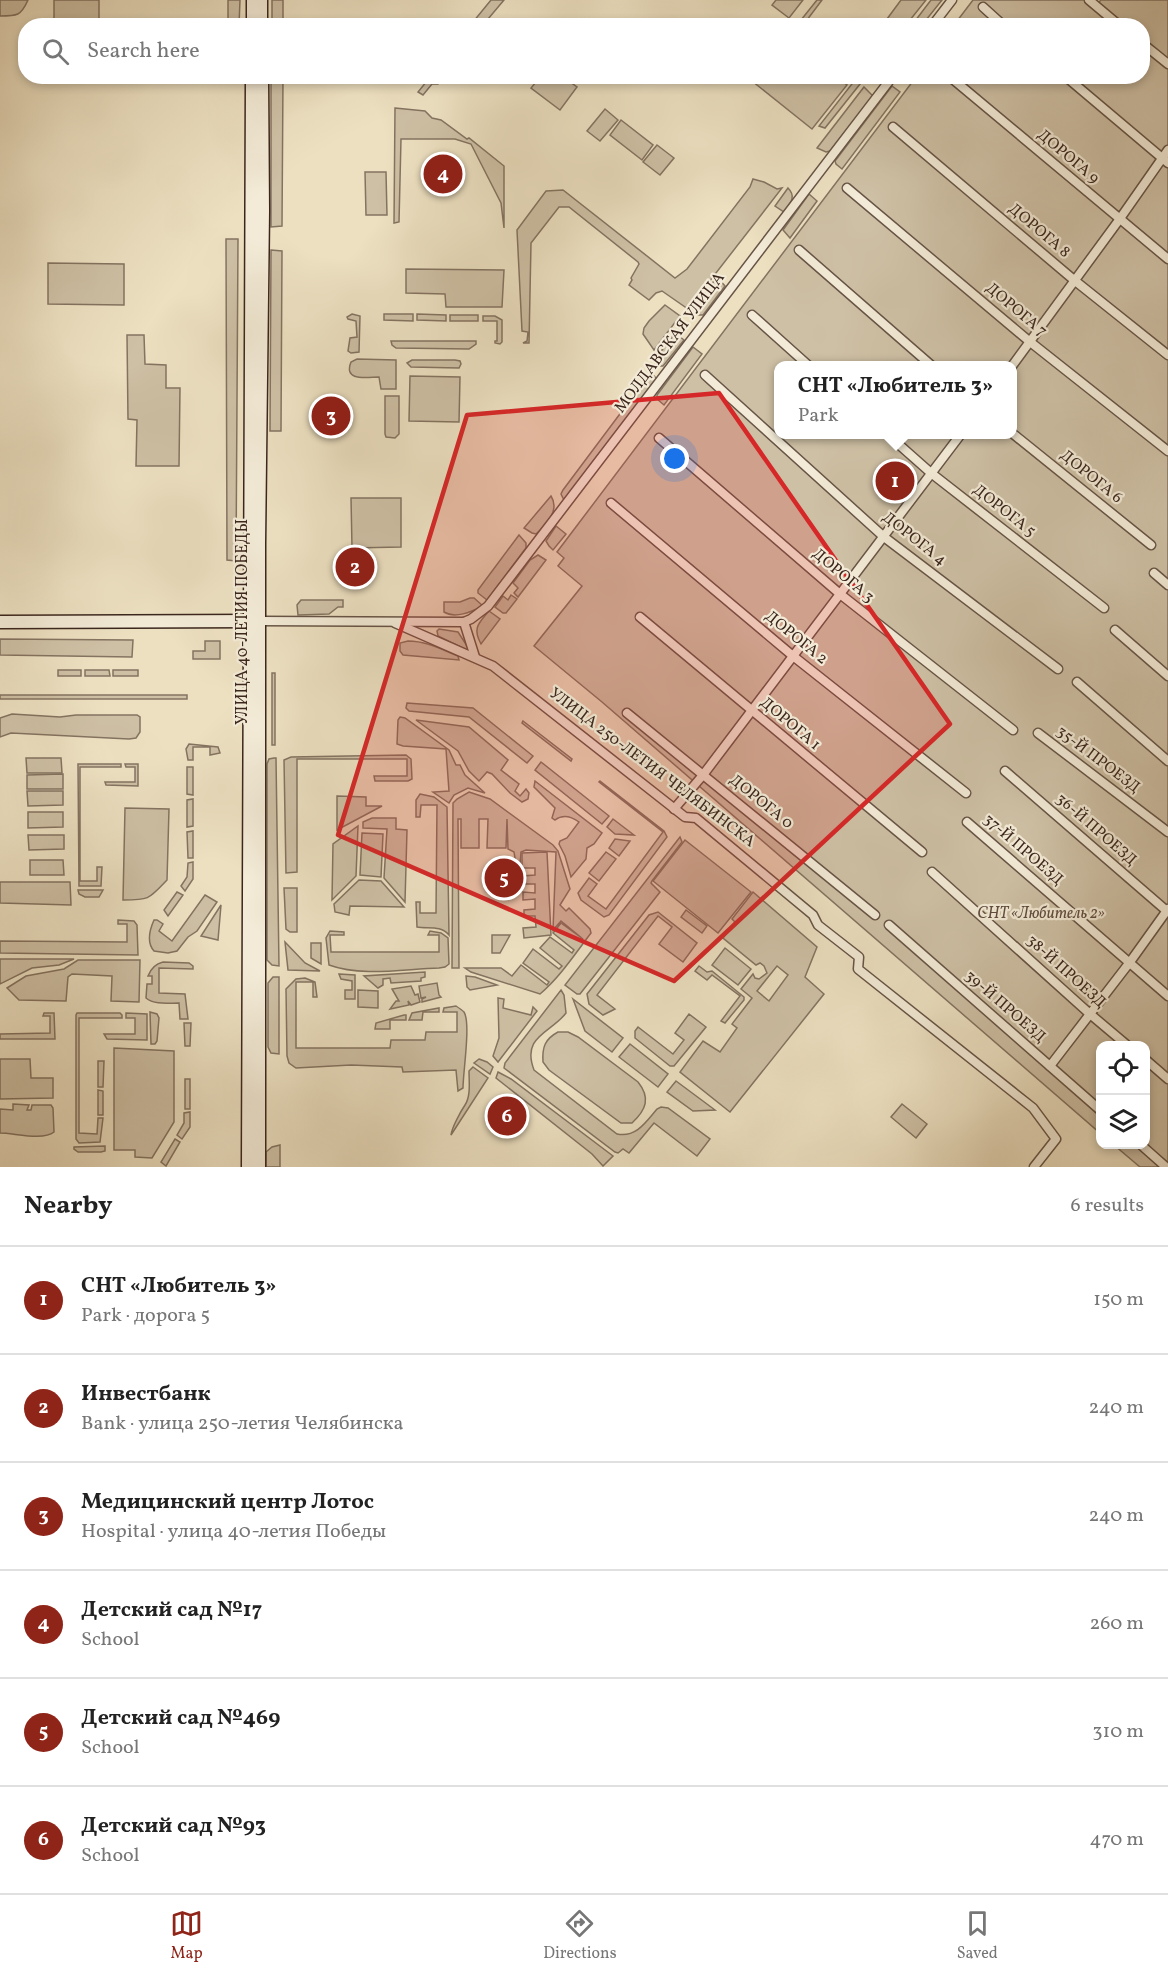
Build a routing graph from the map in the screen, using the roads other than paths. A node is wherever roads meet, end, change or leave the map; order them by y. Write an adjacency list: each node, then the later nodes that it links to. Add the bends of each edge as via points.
1 (253, 0): 6 (street)
2 (261, 0): 7 (street)
3 (952, 0): 8 (street)
4 (1089, 0): 10 (street)
5 (982, 7): 9 (street)
6 (253, 18)
7 (261, 18)
8 (938, 18)
9 (995, 18)
10 (1110, 18)
11 (1150, 49): 12 (street)
12 (1168, 64)
13 (252, 84): 22 (street, УЛИЦА 40-ЛЕТИЯ ПОБЕДЫ)
14 (262, 84): 22 (street, УЛИЦА 40-ЛЕТИЯ ПОБЕДЫ)
15 (887, 84): 53 (street, МОЛДАВСКАЯ УЛИЦА, via 488,606)
16 (958, 84): 23 (street, ДОРОГА 9)
17 (1075, 84): 20 (street)
18 (893, 127): 26 (street, ДОРОГА 8)
19 (1168, 150): 20 (street)
20 (1165, 160): 23 (street)
21 (847, 188): 28 (street, ДОРОГА 7)
22 (258, 211): 50 (street, УЛИЦА 40-ЛЕТИЯ ПОБЕДЫ)
23 (1119, 220): 25 (street, ДОРОГА 9); 26 (street)
24 (799, 250): 31 (street)
25 (1168, 259)
26 (1074, 280): 28 (street); 29 (street, ДОРОГА 8)
27 (752, 315): 30 (street)
28 (1029, 341): 32 (street); 40 (street, ДОРОГА 7)
29 (1168, 356)
30 (803, 361)
31 (926, 361)
32 (1015, 361)
33 (705, 375): 34 (street, ДОРОГА 4)
34 (774, 437)
35 (1017, 437): 44 (street, ДОРОГА 6)
36 (659, 438): 47 (street, ДОРОГА 3)
37 (776, 439): 43 (street, ДОРОГА 4)
38 (892, 439): 41 (street, ДОРОГА 5)
39 (958, 439): 41 (street)
40 (1168, 452)
41 (931, 473): 43 (street); 48 (street, ДОРОГА 5)
42 (611, 503): 55 (street, ДОРОГА 2)
43 (885, 537): 47 (street); 57 (street, ДОРОГА 4)
44 (1151, 545)
45 (1154, 573): 46 (street)
46 (1168, 585)
47 (840, 594): 55 (street); 62 (street, ДОРОГА 3)
48 (1104, 608)
49 (640, 617): 60 (street, ДОРОГА 1)
50 (254, 621): 51 (street, УЛИЦА 250-ЛЕТИЯ ЧЕЛЯБИНСКА); 52 (street, УЛИЦА 250-ЛЕТИЯ ЧЕЛЯБИНСКА); 77 (street, УЛИЦА 40-ЛЕТИЯ ПОБЕДЫ)
51 (390, 621): 53 (street, УЛИЦА 250-ЛЕТИЯ ЧЕЛЯБИНСКА); 56 (street, УЛИЦА 250-ЛЕТИЯ ЧЕЛЯБИНСКА)
52 (0, 622)
53 (464, 622): 56 (street)
54 (1115, 630): 58 (street)
55 (793, 656): 60 (street); 67 (street, ДОРОГА 2)
56 (475, 657): 68 (street, УЛИЦА 250-ЛЕТИЯ ЧЕЛЯБИНСКА, via 492,666)
57 (1058, 669)
58 (1168, 676)
59 (1077, 682): 64 (street)
60 (751, 711): 66 (street); 71 (street, ДОРОГА 1)
61 (627, 713): 66 (street, ДОРОГА 0)
62 (1013, 730)
63 (1038, 733): 70 (street, 35-Й ПРОЕЗД)
64 (1168, 761)
65 (1005, 771): 73 (street, 36-Й ПРОЕЗД)
66 (703, 775): 68 (street); 74 (street, ДОРОГА 0)
67 (966, 793)
68 (674, 808): 88 (street, УЛИЦА 250-ЛЕТИЯ ЧЕЛЯБИНСКА, via 685,817 696,818 813,915 818,925 859,957 858,969 1034,1108 1056,1139)
69 (968, 822): 76 (street, 37-Й ПРОЕЗД)
70 (1168, 832)
71 (922, 852)
72 (932, 872): 79 (street, 38-Й ПРОЕЗД)
73 (1168, 910): 76 (street)
74 (875, 915)
75 (889, 925): 82 (street, 39-Й ПРОЕЗД)
76 (1130, 962): 78 (street, 37-Й ПРОЕЗД); 79 (street)
77 (254, 966): 86 (street, УЛИЦА 40-ЛЕТИЯ ПОБЕДЫ); 87 (street, УЛИЦА 40-ЛЕТИЯ ПОБЕДЫ)
78 (1168, 996)
79 (1090, 1014): 80 (street, 38-Й ПРОЕЗД); 82 (street)
80 (1122, 1041)
81 (1150, 1063): 83 (street)
82 (1050, 1066): 84 (street, 39-Й ПРОЕЗД)
83 (1168, 1079)
84 (1096, 1106)
85 (1146, 1149): 89 (street)
86 (249, 1167)
87 (259, 1167)
88 (1034, 1167)
89 (1166, 1167)

